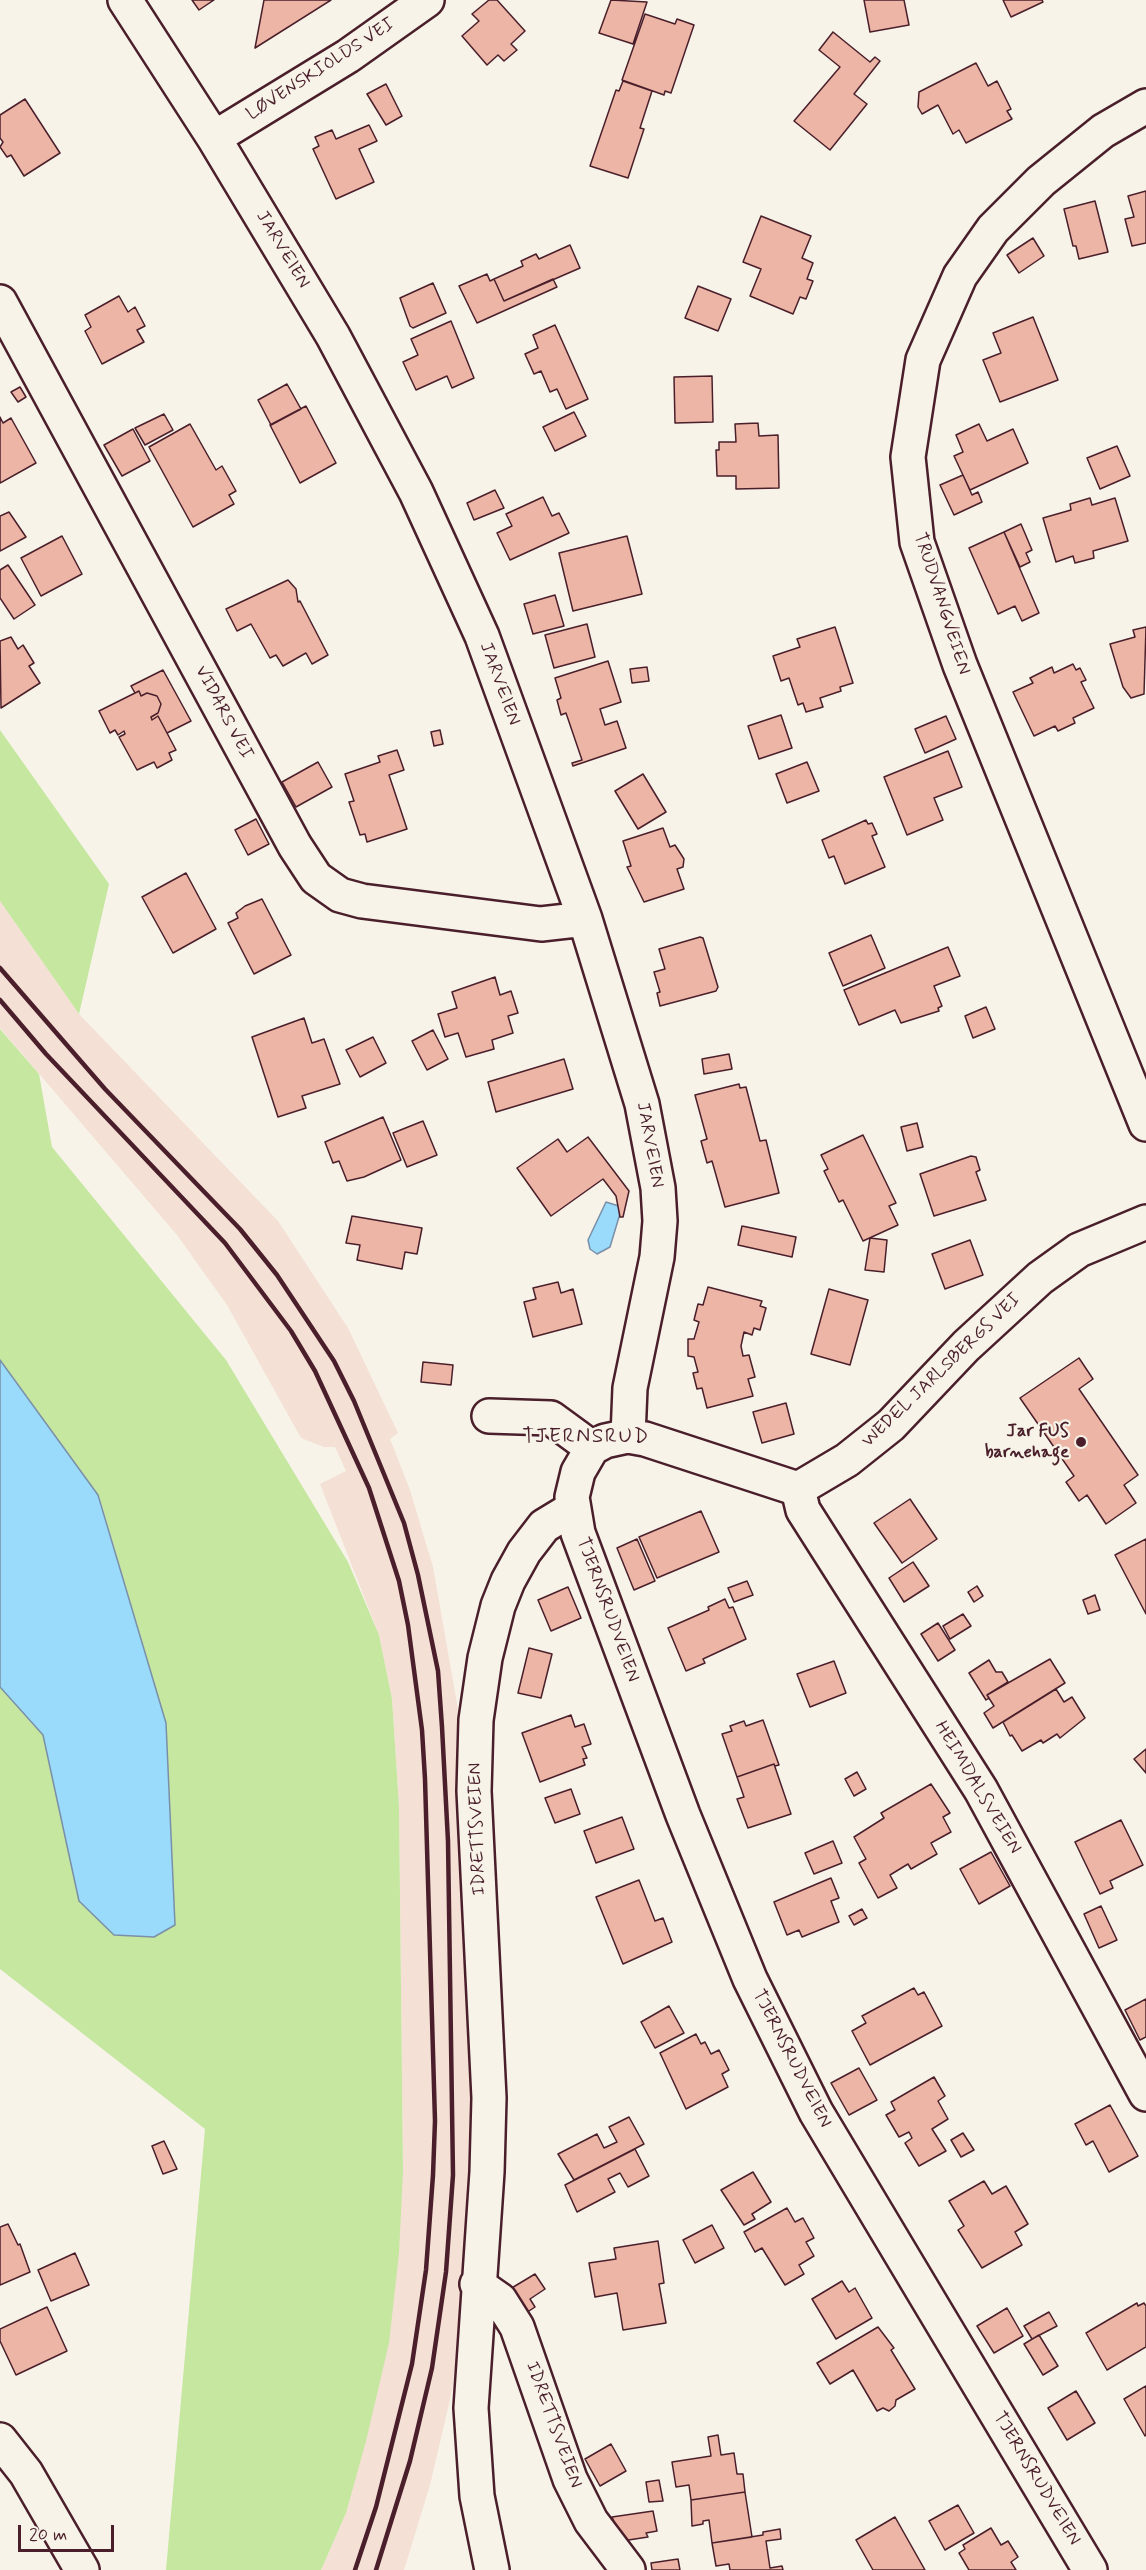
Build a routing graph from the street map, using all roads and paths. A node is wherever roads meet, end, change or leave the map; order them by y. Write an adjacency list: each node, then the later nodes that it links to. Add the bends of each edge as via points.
1 (125, 0): 4 (street, JARVEIEN)
2 (427, 0): 4 (street, LØVENSKIOLDS VEI, via 348,56)
3 (1146, 106): 7 (street, TRUDVANGVEIEN, via 1103,131 1041,181 993,229 960,276 923,360 908,457 917,542 960,665)
4 (214, 138): 6 (street, JARVEIEN, via 333,336 416,492 482,636)
5 (0, 302): 6 (street, VIDARS VEI, via 295,846 316,878 340,895 362,901 541,924)
6 (585, 919): 10 (street, JARVEIEN, via 642,1104 658,1188 657,1257 630,1388)
7 (1146, 1124)
8 (1146, 1222): 12 (street, WEDEL JARLSBERGS VEI, via 1079,1250 1040,1278 966,1346 891,1425 846,1460)
9 (489, 1416): 11 (street, via 551,1418)
10 (628, 1436): 11 (street); 12 (street)
11 (592, 1448): 13 (street, via 574,1482)
12 (798, 1489): 14 (street, HEIMDALSVEIEN, via 803,1510 981,1790)
13 (573, 1509): 15 (street, IDRETTSVEIEN, via 544,1526 508,1581 485,1658 476,1720 474,1791 489,2098); 20 (street, TJERNSRUDVEIEN, via 578,1533 683,1815 750,1979 816,2112)
14 (1146, 2094)
15 (477, 2284): 18 (street, IDRETTSVEIEN, via 471,2408 477,2496); 19 (street, IDRETTSVEIEN, via 501,2300 517,2327 570,2479 591,2521)
16 (0, 2440): 17 (street, via 26,2473)
17 (82, 2570)
18 (492, 2570)
19 (628, 2570)
20 (1090, 2570)

